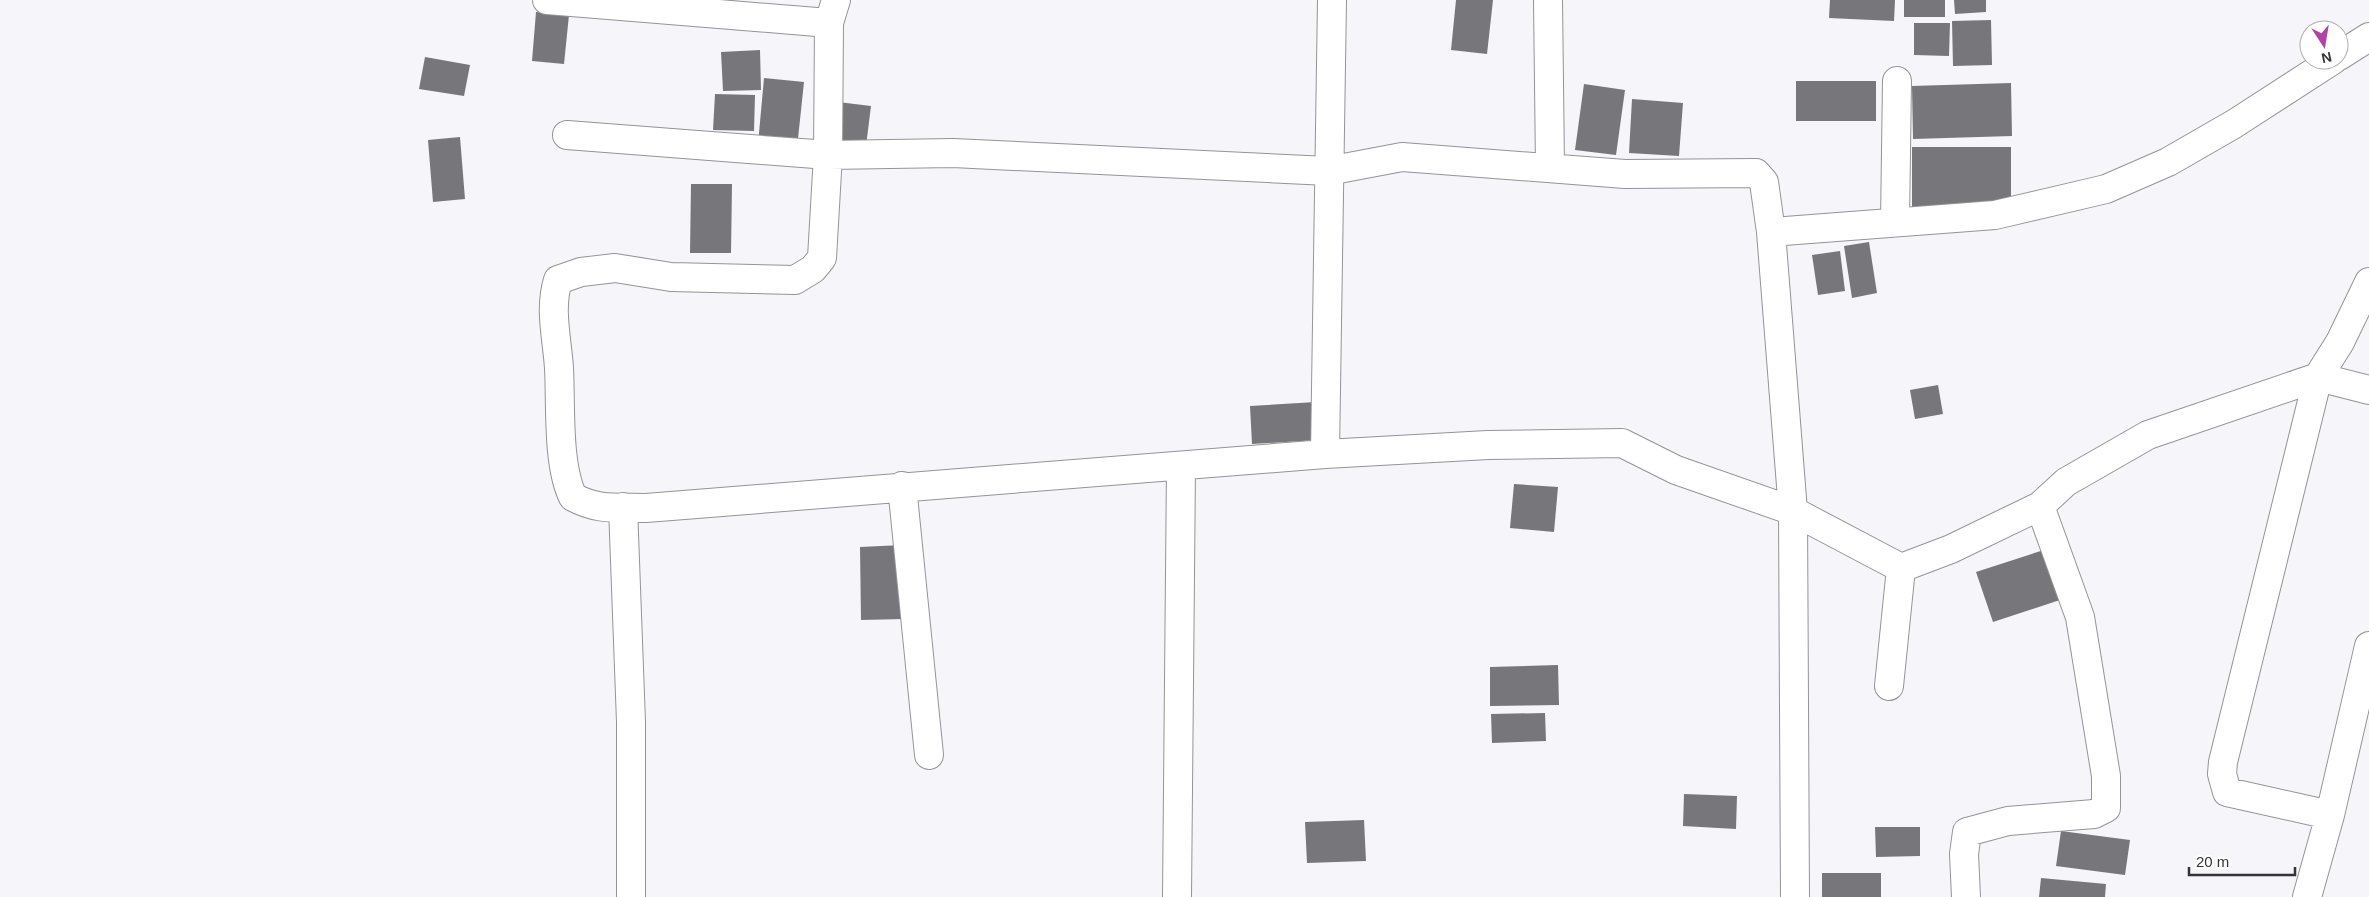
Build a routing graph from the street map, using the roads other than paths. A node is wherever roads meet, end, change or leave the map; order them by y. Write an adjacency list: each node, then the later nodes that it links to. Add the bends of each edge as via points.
1 (547, 0): 4 (street)
2 (1332, 0): 12 (street)
3 (1548, 0): 11 (street)
4 (833, 12): 10 (street)
5 (2369, 37): 6 (street)
6 (2349, 50)
7 (2318, 70): 13 (street, via 2168,162 2106,190 1995,215)
8 (1897, 81): 13 (street)
9 (568, 135): 10 (street)
10 (828, 155): 12 (street, via 953,153); 22 (street, via 822,258 813,269 795,280 671,277 615,268 581,272 558,280 554,292 554,320 564,466 569,488 573,497 585,503 603,508)
11 (1550, 167): 12 (street, via 1402,157); 14 (street, via 1625,174 1756,173 1764,182)
12 (1328, 171): 18 (street)
13 (1895, 222): 14 (street)
14 (1771, 232): 23 (street)
15 (2369, 282): 16 (street, via 2340,342)
16 (2330, 380): 17 (street); 21 (street, via 2148,434 2066,482); 28 (street, via 2223,762 2227,792)
17 (2369, 390)
18 (1326, 454): 19 (street); 23 (street, via 1488,445 1622,443 1676,470)
19 (1181, 466): 20 (street); 30 (street)
20 (902, 486): 22 (street, via 646,508); 27 (street)
21 (2040, 506): 24 (street, via 1951,549); 32 (street, via 2080,617 2106,776 2106,808 2094,814 2008,821 1967,832 1964,854)
22 (623, 507): 29 (street, via 631,722)
23 (1793, 510): 24 (street); 31 (street)
24 (1900, 568): 26 (street)
25 (2369, 646): 28 (street)
26 (1889, 686)
27 (929, 755)
28 (2321, 812): 33 (street)
29 (631, 897)
30 (1177, 897)
31 (1795, 897)
32 (1966, 897)
33 (2307, 897)

